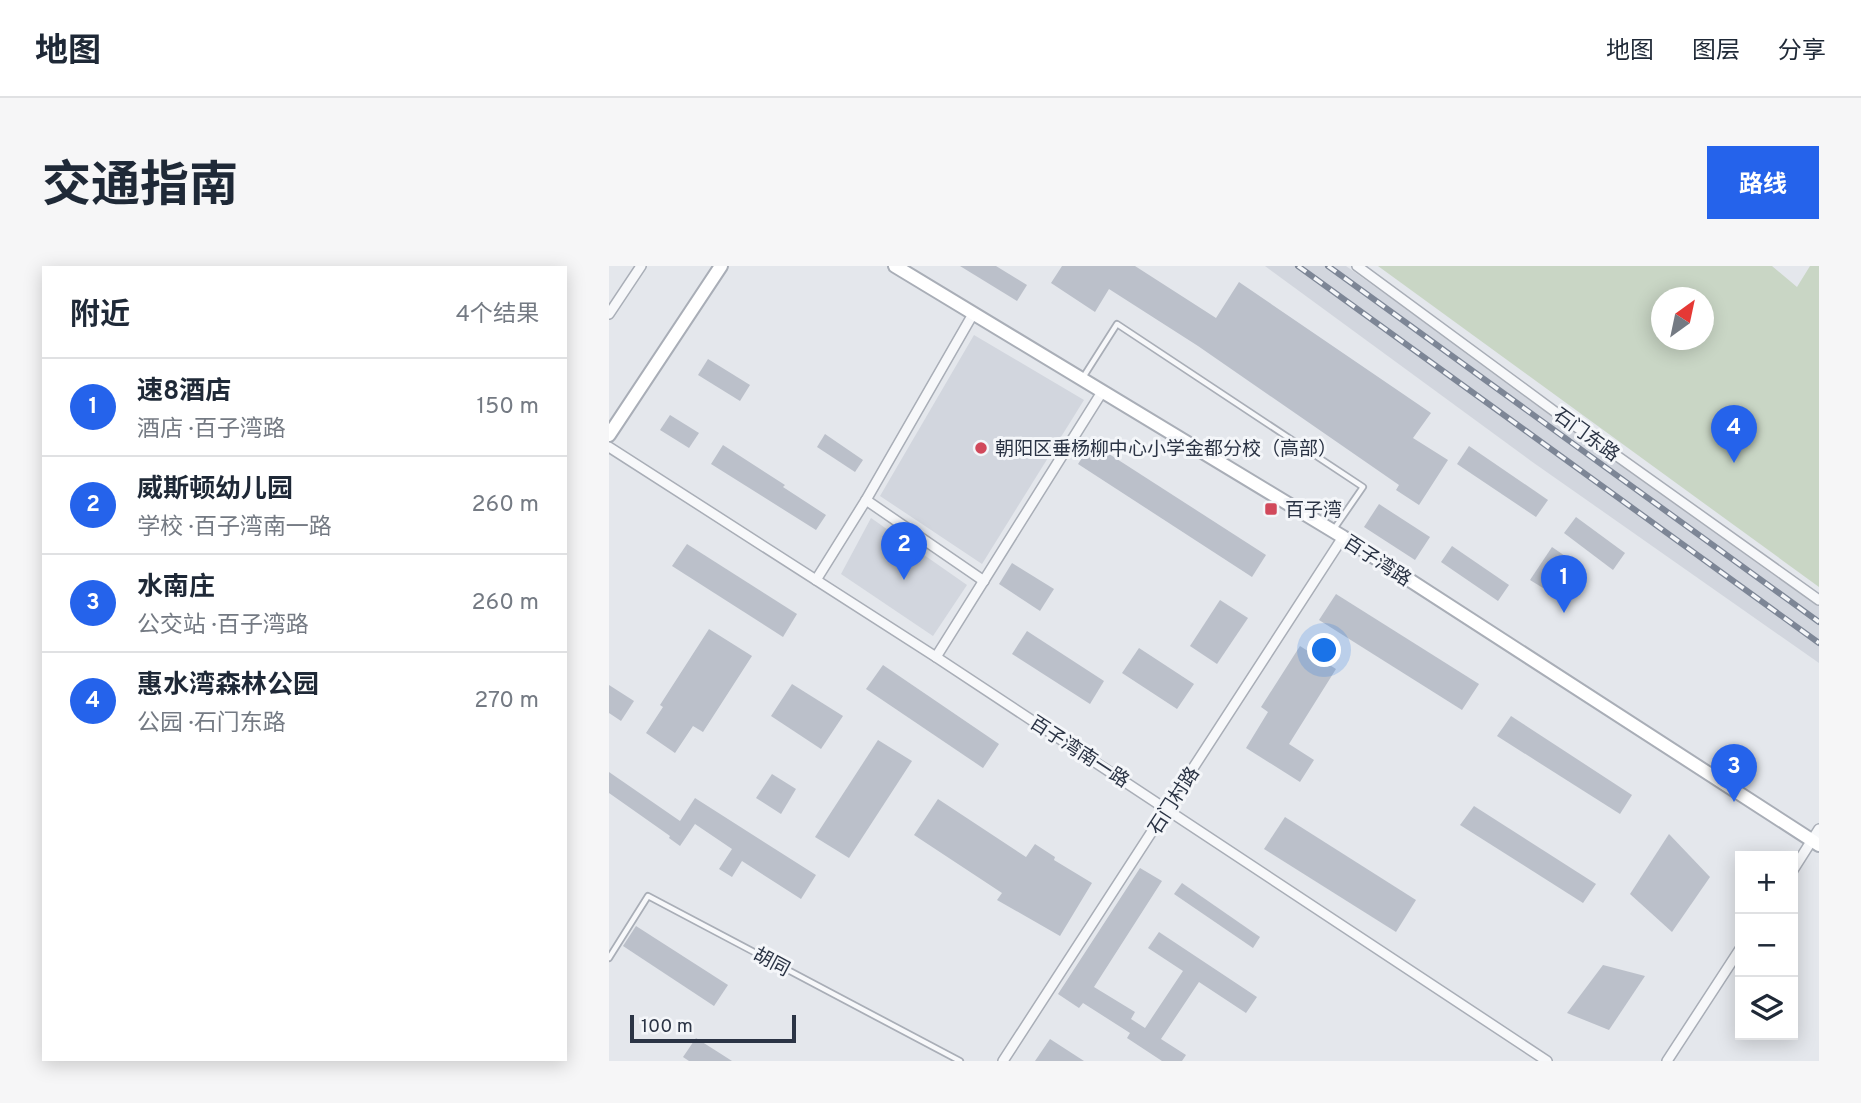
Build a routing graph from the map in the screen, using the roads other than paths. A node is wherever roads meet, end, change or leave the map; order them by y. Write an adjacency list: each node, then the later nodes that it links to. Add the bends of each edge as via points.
1 (641, 266): 5 (street)
2 (721, 266): 9 (street)
3 (895, 266): 6 (street, 百子湾路)
4 (1357, 266): 15 (street, 石门东路)
5 (609, 314)
6 (973, 314): 7 (street, 百子湾路); 11 (street)
7 (1081, 379): 8 (street, 百子湾路); 12 (lane, via 1117,324 1363,487)
8 (1102, 392): 12 (street, 百子湾路); 14 (street)
9 (609, 435)
10 (609, 447): 13 (street, 百子湾南一路)
11 (866, 500): 13 (street); 14 (street)
12 (1338, 534): 17 (street, 石门村路); 18 (street, 百子湾路)
13 (816, 580): 16 (street, 百子湾南一路)
14 (984, 581): 16 (street)
15 (1819, 600)
16 (936, 657): 17 (street, 百子湾南一路)
17 (1167, 809): 23 (street, 石门村路); 24 (street, 百子湾南一路)
18 (1817, 838): 19 (street)
19 (1798, 863)
20 (1735, 957): 25 (street)
21 (609, 958): 22 (lane, 胡同, via 648,896)
22 (960, 1061)
23 (1003, 1061)
24 (1547, 1061)
25 (1667, 1061)

